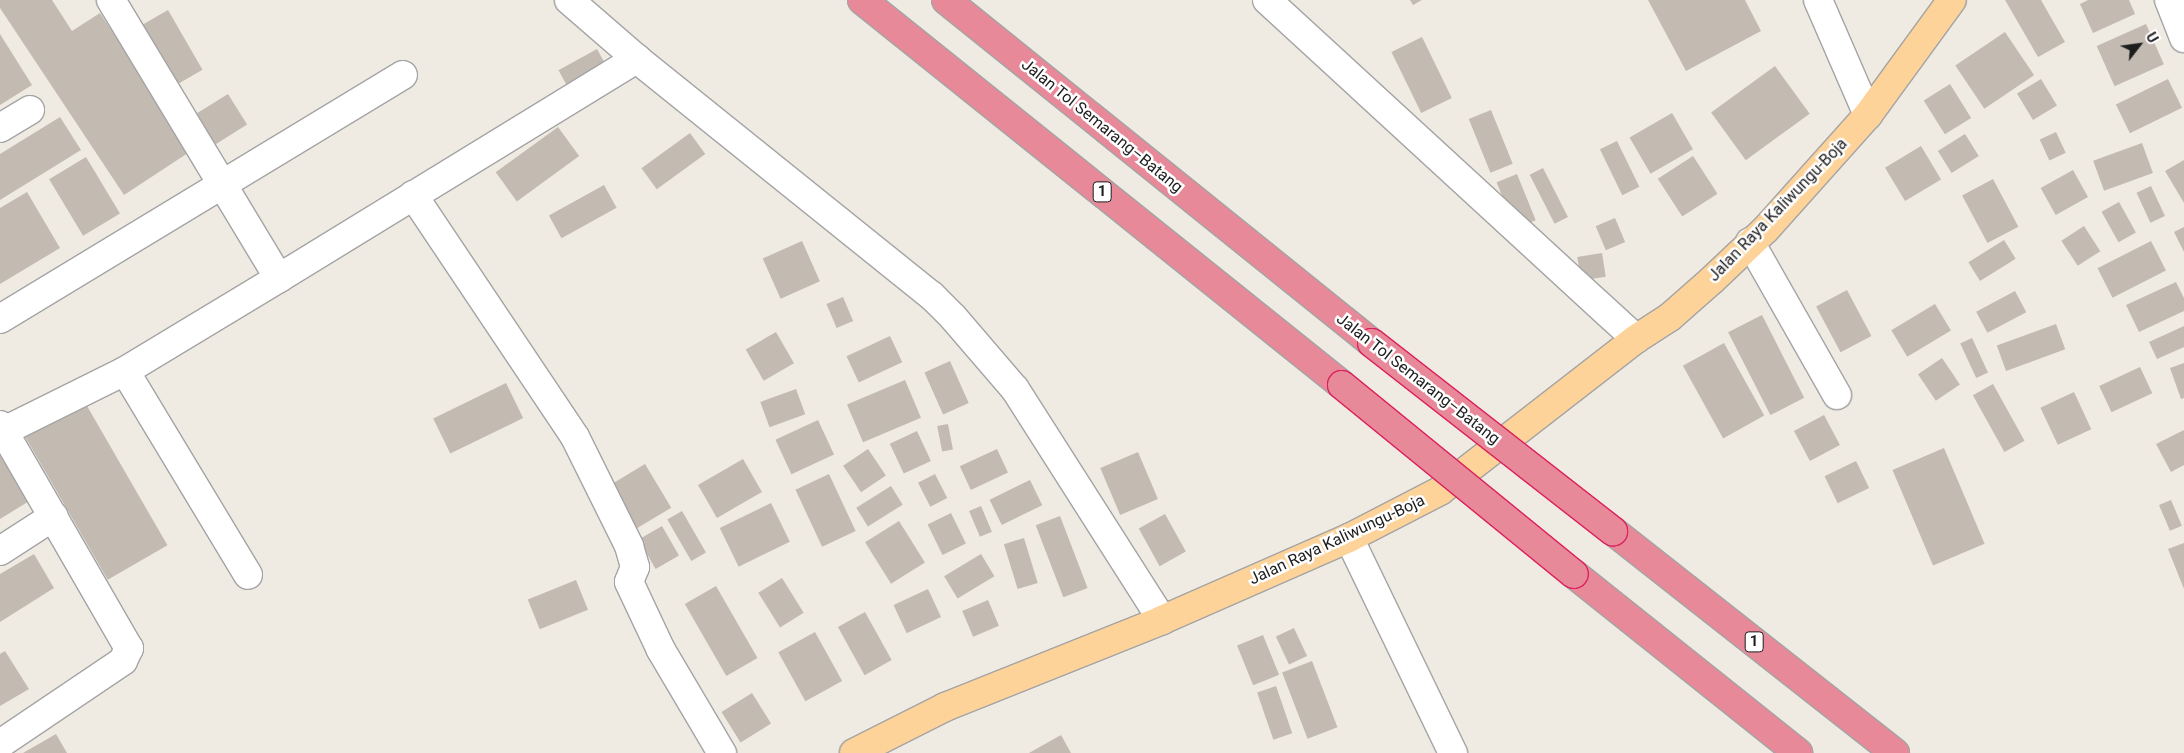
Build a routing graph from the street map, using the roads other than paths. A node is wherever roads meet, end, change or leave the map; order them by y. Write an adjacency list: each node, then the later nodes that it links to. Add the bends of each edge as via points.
1 (111, 0): 15 (street)
2 (569, 0): 10 (street)
3 (862, 0): 33 (highway, 1, bridge)
4 (946, 0): 34 (highway, Jalan Tol Semarang–Batang / 1, bridge, via 1372,344)
5 (1268, 0): 20 (street)
6 (1818, 0): 13 (street)
7 (1952, 0): 13 (main road, Jalan Raya Kaliwungu-Boja)
8 (2169, 0): 9 (street)
9 (2184, 38)
10 (637, 59): 16 (street); 28 (street, via 923,288 953,317 1015,389)
11 (403, 75): 15 (street)
12 (30, 110): 14 (street)
13 (1868, 115): 17 (main road, Jalan Raya Kaliwungu-Boja)
14 (0, 128)
15 (221, 183): 18 (street); 19 (street)
16 (413, 195): 18 (street); 30 (street, via 575,437 628,546 635,567 629,582 661,650)
17 (1750, 242): 20 (main road, Jalan Raya Kaliwungu-Boja, via 1670,317); 22 (street)
18 (279, 278): 21 (street)
19 (0, 318)
20 (1636, 339): 25 (main road, Jalan Raya Kaliwungu-Boja, via 1440,491)
21 (125, 371): 23 (street); 27 (street)
22 (1837, 395)
23 (2, 428): 24 (street)
24 (54, 516): 26 (street); 29 (street, via 129,648 128,655)
25 (1349, 538): 28 (main road, Jalan Raya Kaliwungu-Boja); 32 (street)
26 (0, 551)
27 (248, 575)
28 (1162, 620): 31 (main road, Jalan Raya Kaliwungu-Boja, via 945,707)
29 (0, 744)
30 (722, 753)
31 (854, 753)
32 (1453, 753)
33 (1798, 753)
34 (1895, 753)

